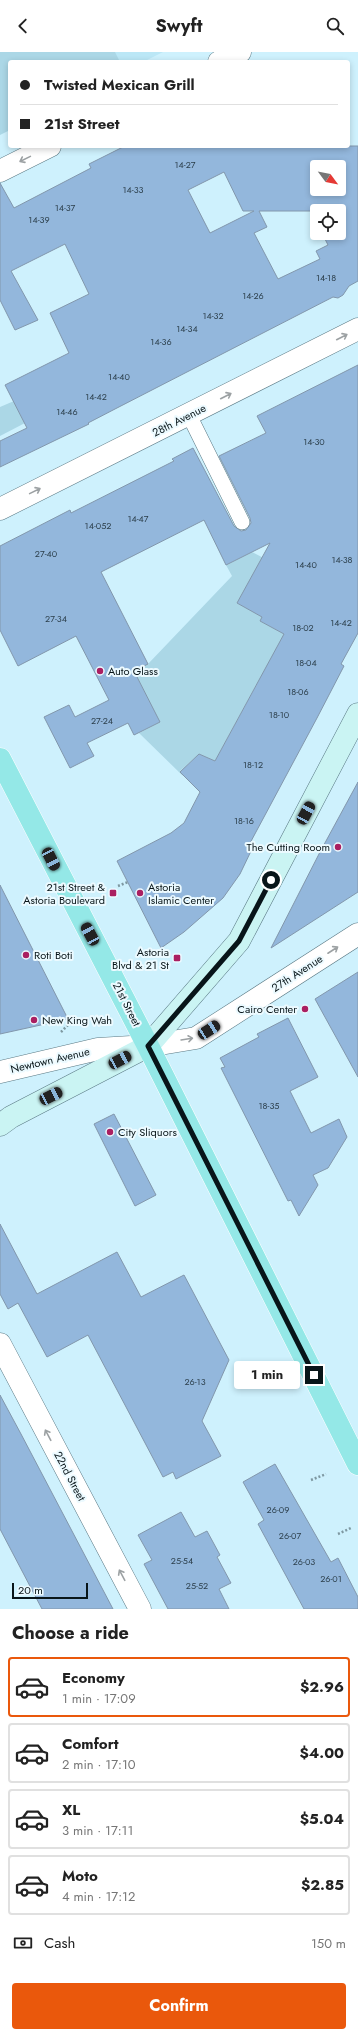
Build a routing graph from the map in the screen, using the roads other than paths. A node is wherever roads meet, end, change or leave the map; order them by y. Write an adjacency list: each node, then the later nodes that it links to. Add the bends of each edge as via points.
1 (240, 52): 2 (street)
2 (224, 60)
3 (46, 148): 4 (street, one-way to 4)
4 (0, 171)
5 (358, 329): 6 (street, 28th Avenue, one-way to 5)
6 (189, 415): 7 (street, 28th Avenue, one-way to 6); 8 (lane)
7 (0, 509)
8 (242, 522)
9 (358, 714): 13 (main road, via 239,941)
10 (0, 759): 11 (main road, 21st Street)
11 (5, 783): 13 (main road, 21st Street)
12 (358, 934): 13 (street, 27th Avenue, one-way to 12, via 196,1038)
13 (148, 1046): 14 (street, Newtown Avenue, via 98,1049); 15 (main road); 17 (main road, 21st Street)
14 (0, 1072)
15 (0, 1125)
16 (0, 1344): 18 (street, 22nd Street, one-way to 16)
17 (358, 1464)
18 (140, 1609)

